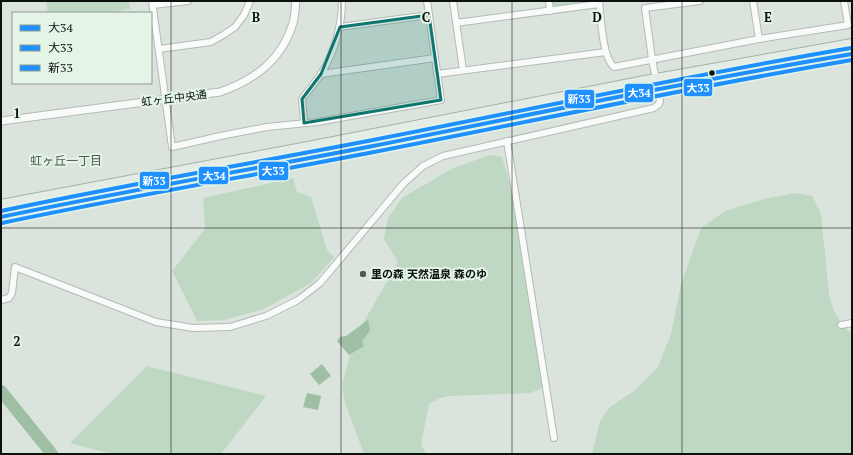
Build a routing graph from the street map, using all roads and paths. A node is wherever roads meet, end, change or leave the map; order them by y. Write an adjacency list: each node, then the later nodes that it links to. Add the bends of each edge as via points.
1 (188, 1): 11 (street)
2 (250, 1): 19 (street, via 235,27 211,42)
3 (296, 1): 29 (street, 虹ヶ丘中央通, via 294,21 288,37 268,66 238,86 220,92)
4 (342, 1): 16 (street)
5 (427, 1): 14 (street)
6 (453, 1): 15 (street)
7 (548, 1): 13 (street)
8 (700, 1): 23 (street, via 645,8)
9 (753, 1): 17 (street)
10 (844, 1): 17 (street, via 848,25)
11 (152, 3): 19 (street)
12 (599, 3): 13 (street); 20 (street)
13 (550, 11): 15 (street)
14 (429, 15): 16 (street); 22 (street)
15 (456, 23): 24 (street)
16 (340, 27): 25 (street)
17 (759, 40): 23 (street)
18 (852, 44): 27 (highway)
19 (159, 49): 29 (street)
20 (606, 52): 23 (street, via 610,64 614,67); 24 (street)
21 (852, 54): 28 (highway)
22 (435, 58): 25 (street); 26 (street)
23 (652, 59): 27 (street)
24 (463, 70): 26 (street)
25 (321, 74): 31 (street, via 302,99)
26 (437, 74): 31 (street, via 441,100)
27 (656, 79): 28 (street); 33 (highway)
28 (658, 90): 32 (street, via 660,100 654,108); 34 (highway)
29 (166, 99): 30 (street, 虹ヶ丘中央通); 31 (street, via 172,147 267,127)
30 (1, 121)
31 (304, 123)
32 (507, 141): 35 (street, via 443,156 424,166 403,184 320,283 298,300 266,316 230,327 192,328 156,322 15,267 12,293 9,298); 38 (street)
33 (1, 205)
34 (1, 217)
35 (1, 300)
36 (852, 323): 37 (street)
37 (841, 325)
38 (554, 438)

